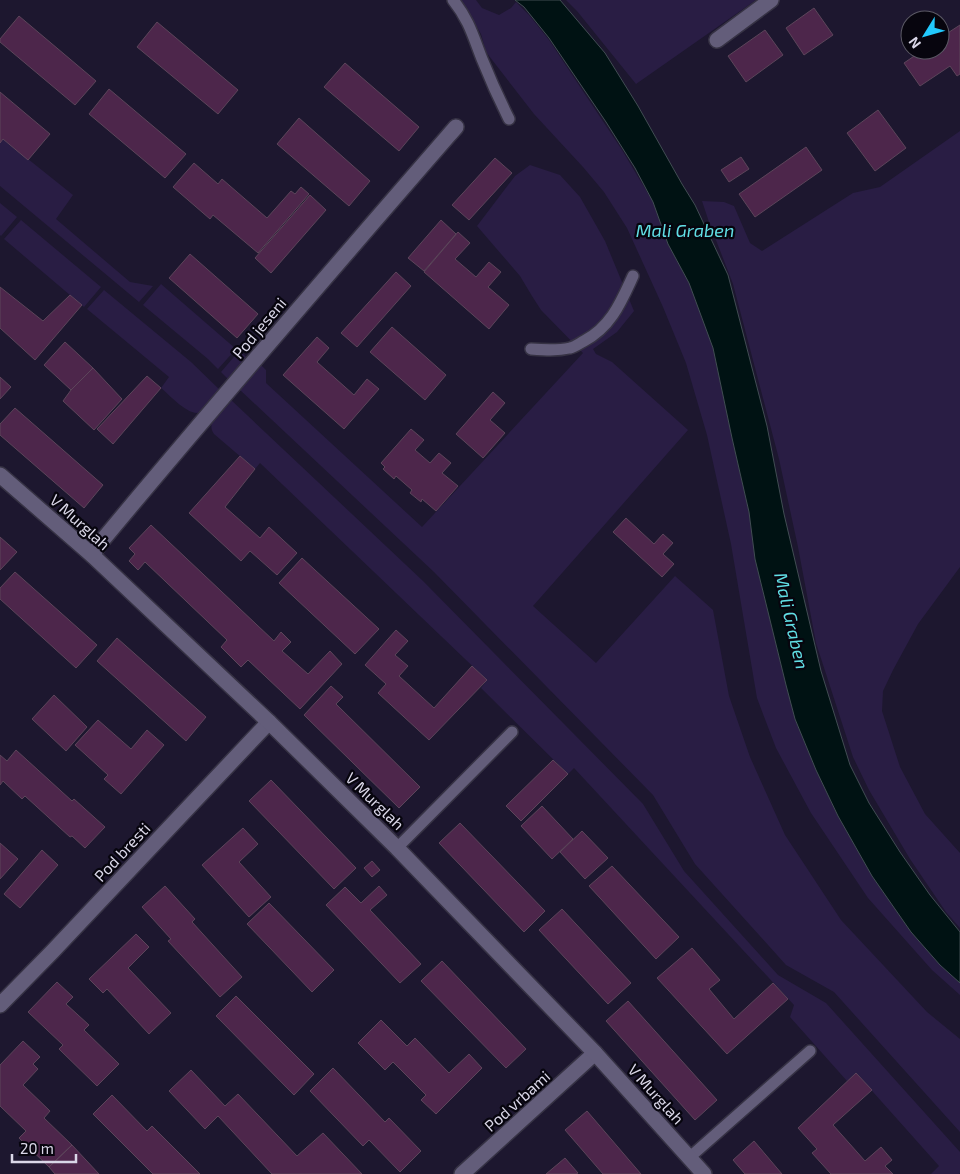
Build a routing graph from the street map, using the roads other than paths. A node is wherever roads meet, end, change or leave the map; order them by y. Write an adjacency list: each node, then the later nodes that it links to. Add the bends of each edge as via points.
1 (453, 0): 4 (lane, via 474,35)
2 (771, 0): 3 (street)
3 (717, 40)
4 (509, 119)
5 (456, 127): 9 (street, Pod jeseni, via 196,428)
6 (633, 276): 7 (lane, via 620,305 592,337 572,348)
7 (531, 349)
8 (0, 475): 9 (street, V Murglah)
9 (92, 555): 10 (street, V Murglah)
10 (269, 722): 12 (street, V Murglah); 13 (street, Pod bresti)
11 (512, 732): 12 (lane)
12 (397, 848): 15 (street, V Murglah)
13 (0, 1005)
14 (810, 1051): 16 (lane)
15 (595, 1053): 16 (street, V Murglah); 17 (street, Pod vrbami)
16 (690, 1157): 18 (street, V Murglah)
17 (462, 1174)
18 (704, 1174)

